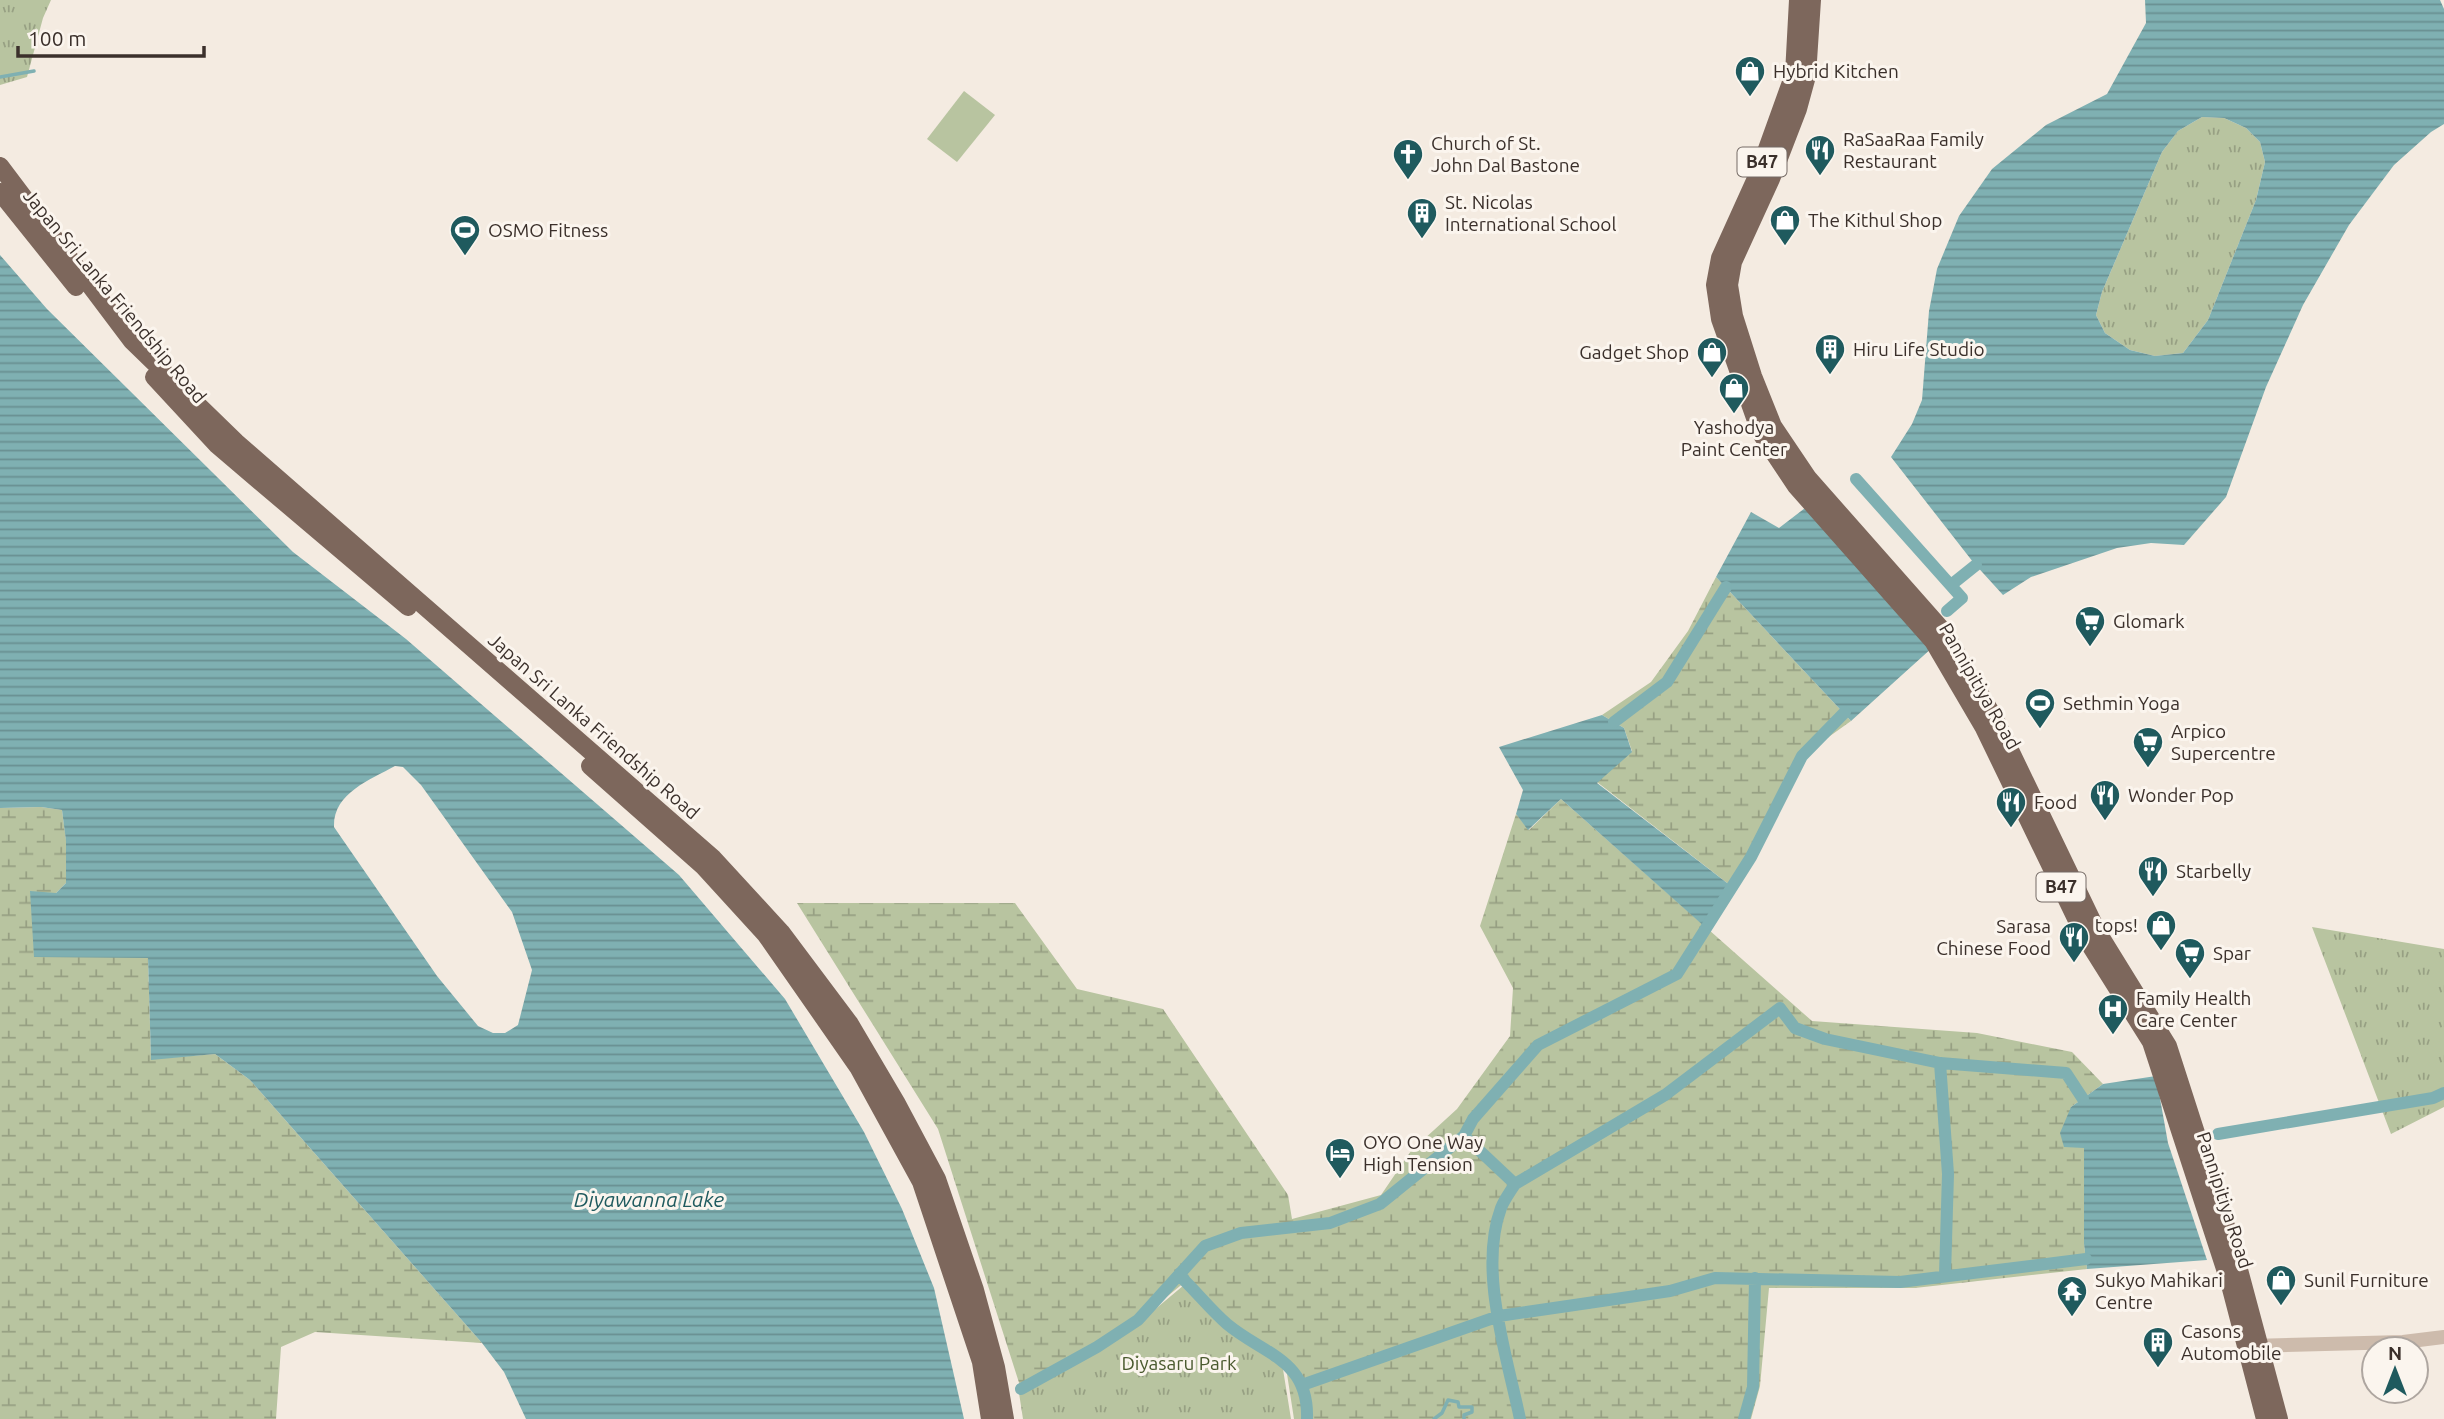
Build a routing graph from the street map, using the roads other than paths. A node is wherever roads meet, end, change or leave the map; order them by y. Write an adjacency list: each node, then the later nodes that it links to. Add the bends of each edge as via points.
1 (1798, 0): 6 (main road, Pannipitiya Road / B47, via 1794,74 1758,174 1720,258 1715,285 1720,319 1760,432 1796,486 1933,641 1984,727 2085,937 2151,1042)
2 (1812, 0): 6 (main road, Pannipitiya Road / B47, via 1807,76 1798,109 1733,262 1729,285 1749,364 1773,426 1808,478 1944,632 1996,721 2097,931 2168,1046 2234,1251)
3 (0, 166): 8 (main road, Japan Sri Lanka Friendship Road, via 142,350 236,442 713,858 781,932 850,1024 937,1179 975,1290)
4 (0, 192): 7 (main road, Japan Sri Lanka Friendship Road, via 125,345 217,445 703,866 766,935 858,1067 921,1182 981,1362)
5 (2444, 1337): 6 (street)
6 (2254, 1346): 9 (main road, Pannipitiya Road / B47); 10 (main road, Pannipitiya Road / B47)
7 (990, 1419)
8 (1005, 1419)
9 (2265, 1419)
10 (2279, 1419)

